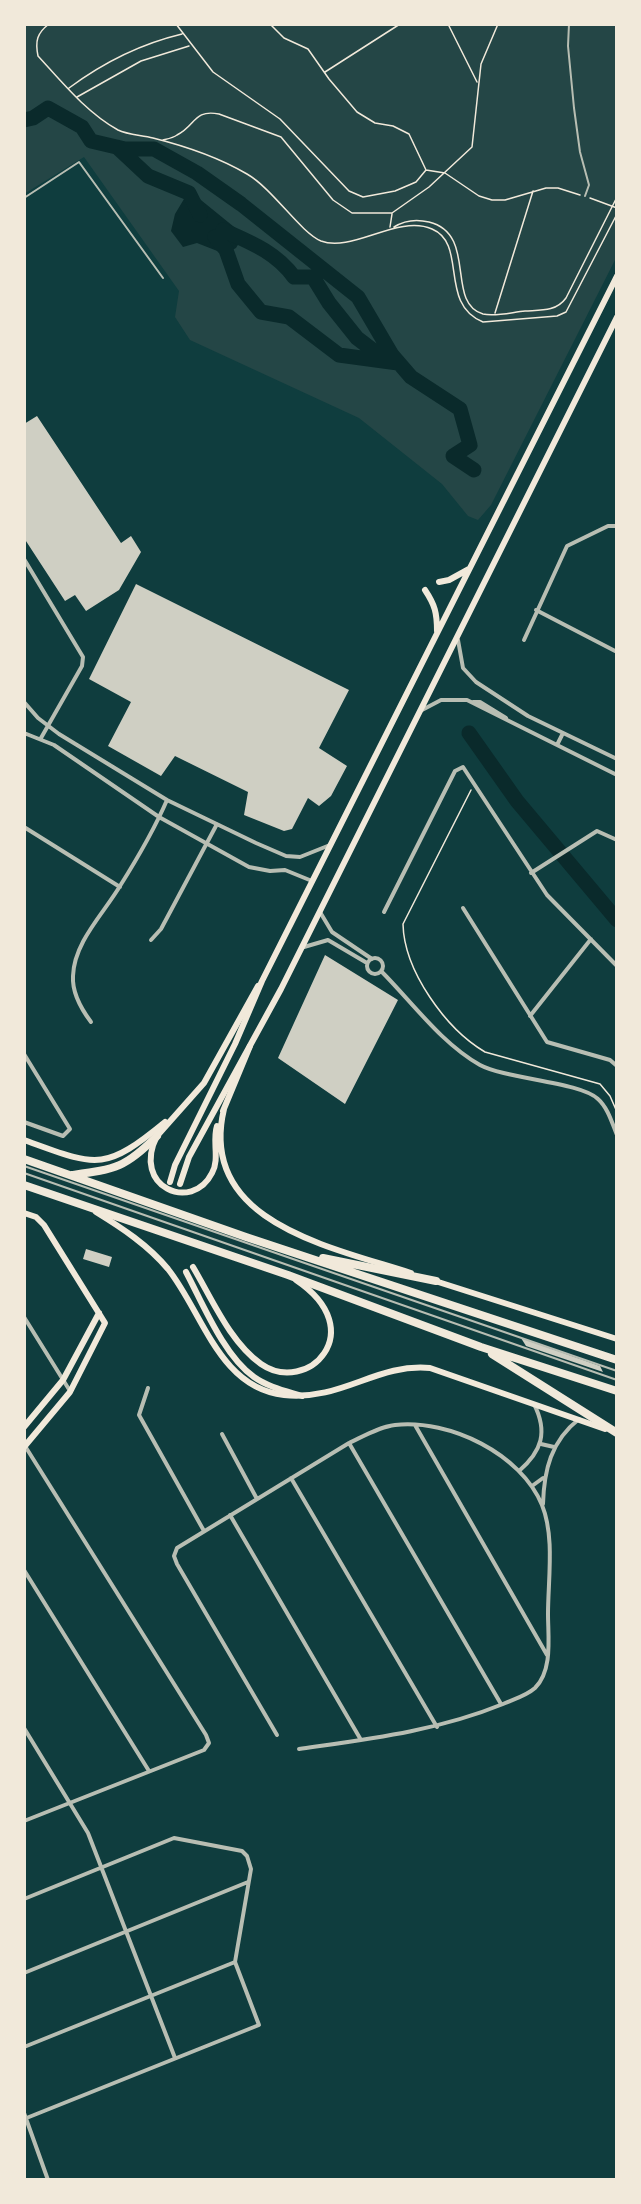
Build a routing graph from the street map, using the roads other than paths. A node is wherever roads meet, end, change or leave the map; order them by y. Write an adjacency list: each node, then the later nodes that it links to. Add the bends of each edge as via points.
1 (569, 24): 2 (lane, via 574,108 589,185)
2 (585, 196)
3 (24, 198): 5 (lane, via 79,162)
4 (617, 276): 9 (main road)
5 (163, 278)
6 (617, 317): 13 (main road)
7 (617, 526): 12 (street, via 608,526 567,546)
8 (24, 559): 19 (street, via 83,657 82,666)
9 (470, 569): 10 (main road); 14 (main road)
10 (439, 582)
11 (425, 590): 14 (main road, via 434,603)
12 (537, 610): 15 (street); 16 (street)
13 (457, 633): 18 (main road); 21 (street, via 461,660 468,674 528,716)
14 (437, 634): 31 (main road)
15 (524, 640)
16 (617, 652)
17 (24, 702): 19 (street)
18 (417, 714): 23 (street, via 441,700 480,702); 37 (main road)
19 (49, 726): 22 (street); 26 (street)
20 (24, 733): 22 (street)
21 (563, 733): 23 (street); 24 (street)
22 (41, 738): 27 (street)
23 (557, 745): 25 (street)
24 (617, 759)
25 (617, 775)
26 (167, 800): 27 (street); 28 (street)
27 (159, 817): 32 (street); 35 (street)
28 (217, 824): 31 (street, via 286,856 307,856); 32 (street)
29 (24, 827): 35 (street)
30 (617, 840): 33 (street, via 597,831)
31 (331, 844): 34 (main road)
32 (208, 845): 34 (street, via 249,867 285,870); 41 (street)
33 (531, 873): 38 (street, via 463,767 455,771); 40 (street)
34 (312, 881): 50 (main road)
35 (120, 887): 52 (street, via 83,944 73,975 84,1013)
36 (463, 908): 51 (street)
37 (319, 910): 39 (street); 43 (main road)
38 (384, 912)
39 (332, 932): 42 (street); 46 (street)
40 (591, 939): 44 (street); 51 (street)
41 (151, 940)
42 (328, 940): 43 (street); 47 (street)
43 (300, 948): 53 (main road)
44 (609, 958): 45 (street); 48 (street)
45 (617, 958)
46 (372, 959): 47 (street); 49 (street, via 381,961)
47 (367, 963): 49 (street, via 370,973)
48 (617, 966)
49 (381, 971): 59 (street, via 434,1028 471,1059 499,1071 591,1093 606,1110)
50 (262, 981): 56 (main road, via 248,999 212,1070); 66 (main road)
51 (530, 1016): 55 (street, via 547,1042 610,1060)
52 (92, 1022)
53 (251, 1043): 57 (main road); 67 (main road, via 189,1157)
54 (24, 1054): 58 (street, via 70,1129 63,1136)
55 (617, 1066)
56 (186, 1105): 60 (main road); 61 (main road, via 129,1151 110,1159 75,1158)
57 (224, 1109): 60 (main road, via 214,1137 214,1170 195,1190 173,1191 156,1179 149,1159); 75 (main road, via 219,1134 223,1162 236,1190 253,1208 300,1235)
58 (24, 1122)
59 (617, 1135)
60 (157, 1136): 65 (highway, via 123,1165)
61 (24, 1140)
62 (24, 1159): 65 (highway)
63 (24, 1166): 81 (lane)
64 (24, 1173): 83 (lane)
65 (70, 1175): 71 (highway)
66 (170, 1182)
67 (180, 1184)
68 (24, 1185): 69 (highway)
69 (88, 1207): 74 (highway); 87 (main road, via 156,1256 178,1283 221,1354 246,1383 271,1393)
70 (24, 1213): 76 (main road, via 32,1215 47,1230)
71 (293, 1252): 75 (highway); 80 (highway)
72 (193, 1267): 74 (main road, via 245,1349 262,1365 283,1373 314,1363 330,1345 332,1335 322,1302)
73 (186, 1272): 87 (main road, via 234,1357 253,1377)
74 (288, 1275): 79 (highway)
75 (436, 1281): 78 (main road)
76 (99, 1313): 82 (main road); 86 (main road, via 105,1323)
77 (24, 1317): 82 (street)
78 (617, 1340)
79 (481, 1347): 85 (highway); 92 (highway)
80 (617, 1360)
81 (617, 1371)
82 (63, 1380): 86 (street); 91 (main road)
83 (617, 1380)
84 (148, 1388): 105 (street, via 139,1415)
85 (617, 1391)
86 (70, 1392): 96 (main road)
87 (302, 1396): 88 (main road, via 342,1390 388,1371 414,1366 447,1372)
88 (534, 1403): 89 (main road); 95 (street, via 542,1423)
89 (580, 1418): 92 (main road); 97 (street)
90 (415, 1424): 94 (street, via 375,1430); 98 (street, via 454,1433 490,1448); 107 (street)
91 (24, 1427)
92 (617, 1433)
93 (222, 1434): 102 (street)
94 (349, 1443): 99 (street); 108 (street)
95 (541, 1444): 97 (street); 98 (street)
96 (24, 1446): 114 (street, via 206,1735 209,1743 204,1750)
97 (554, 1447): 100 (street)
98 (519, 1472): 101 (street)
99 (291, 1478): 102 (street); 109 (street)
100 (543, 1478): 101 (street); 103 (street)
101 (532, 1486): 103 (street)
102 (257, 1498): 104 (street)
103 (543, 1506): 107 (street, via 548,1531)
104 (230, 1515): 105 (street); 112 (street)
105 (204, 1531): 111 (street, via 177,1548 174,1556)
106 (24, 1570): 114 (street)
107 (548, 1656): 108 (street, via 544,1677 536,1687)
108 (501, 1704): 109 (street)
109 (437, 1727): 112 (street)
110 (24, 1728): 115 (street)
111 (277, 1735)
112 (361, 1740): 113 (street)
113 (299, 1749)
114 (149, 1771): 115 (street)
115 (70, 1803): 116 (street); 117 (street)
116 (24, 1821)
117 (102, 1868): 118 (street, via 174,1838 242,1851 250,1864); 119 (street); 120 (street)
118 (248, 1882): 120 (street); 121 (street)
119 (24, 1899)
120 (127, 1931): 122 (street); 123 (street)
121 (235, 1962): 123 (street); 125 (street, via 259,2025)
122 (24, 1972)
123 (152, 1995): 124 (street); 125 (street)
124 (24, 2047)
125 (176, 2058): 127 (street)
126 (24, 2113): 127 (street)
127 (25, 2119): 128 (street)
128 (48, 2177)

